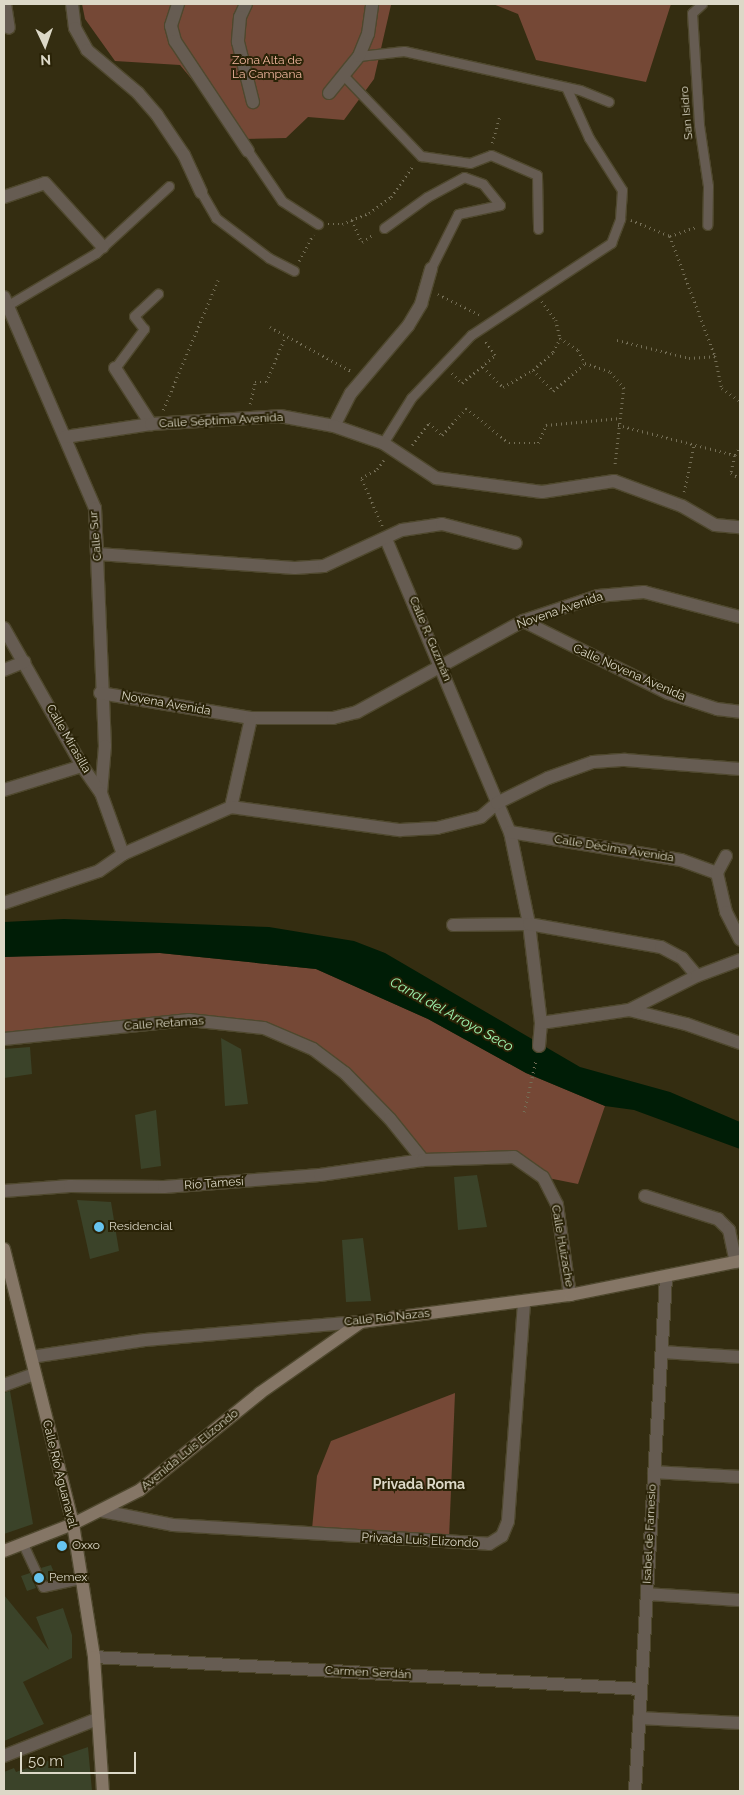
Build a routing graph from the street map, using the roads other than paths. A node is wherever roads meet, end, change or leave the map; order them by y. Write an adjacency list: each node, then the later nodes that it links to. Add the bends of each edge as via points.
1 (4, 4): 7 (street)
2 (72, 4): 16 (street, via 75,28 87,50 138,93 157,115 184,155)
3 (178, 4): 14 (street, via 170,26 174,41)
4 (246, 4): 12 (street, via 240,17 238,42)
5 (372, 4): 8 (street, via 368,34)
6 (702, 4): 19 (lane, San Isidro, via 692,13 708,186)
7 (9, 28)
8 (359, 56): 9 (street); 10 (lane, via 404,51)
9 (344, 77): 11 (street); 21 (lane, via 421,156 470,163 491,155 537,175)
10 (566, 87): 13 (lane); 31 (lane, via 589,138 622,190 620,219 611,243 477,331 412,398)
11 (329, 93)
12 (253, 102)
13 (609, 102)
14 (248, 151): 18 (lane, via 282,201)
15 (169, 186): 22 (lane)
16 (201, 192): 24 (lane, via 216,218 269,258)
17 (4, 197): 22 (street, via 45,183)
18 (318, 224)
19 (707, 224)
20 (384, 228): 23 (lane, via 427,197 464,177 483,184 500,205 458,214)
21 (538, 229)
22 (103, 247): 26 (lane)
23 (431, 268): 29 (street, via 408,326 364,377)
24 (294, 271)
25 (158, 294): 27 (lane, via 134,316 144,329)
26 (6, 301): 30 (street, Calle Sur)
27 (116, 368): 28 (street)
28 (154, 423): 29 (street, Calle Séptima Avenida, via 280,416); 30 (street, Calle Séptima Avenida)
29 (334, 426): 31 (street, Calle Séptima Avenida)
30 (66, 437): 35 (street, Calle Sur, via 95,508)
31 (387, 446): 32 (street, Calle Séptima Avenida, via 436,478 515,490 570,491 614,481 682,506 715,525)
32 (740, 527)
33 (386, 539): 34 (street, via 402,530 442,524); 35 (street, via 324,566 295,568); 40 (street, Calle R. Guzmán)
34 (516, 543)
35 (98, 554): 42 (street, Calle Sur)
36 (740, 617): 37 (street, Novena Avenida, via 644,592 623,591)
37 (523, 621): 40 (street, Novena Avenida); 43 (street, Calle Novena Avenida, via 668,693 717,710)
38 (4, 628): 39 (street, Calle Mirasilla)
39 (24, 662): 41 (street); 45 (street, Calle Mirasilla)
40 (442, 666): 44 (street, Novena Avenida, via 341,716); 49 (street, Calle R. Guzmán)
41 (4, 670)
42 (100, 693): 44 (street, Novena Avenida); 48 (street, Calle Sur, via 105,746)
43 (740, 712)
44 (251, 718): 50 (street)
45 (82, 766): 47 (street); 48 (street, Calle Mirasilla)
46 (740, 769): 49 (street, via 625,760 594,762 548,778)
47 (4, 790)
48 (101, 793): 52 (street, Calle Mirasilla)
49 (497, 803): 50 (street, via 481,817 460,824 400,830); 51 (street, Calle R. Guzmán)
50 (231, 807): 52 (street)
51 (510, 832): 54 (street, Calle Décima Avenida, via 681,860); 56 (street, Calle R. Guzmán)
52 (123, 854): 55 (street, via 99,871)
53 (726, 856): 54 (street)
54 (717, 873): 58 (street, via 726,912)
55 (4, 903)
56 (528, 924): 57 (street); 60 (street, via 661,948 682,958); 62 (street, Calle R. Guzmán)
57 (453, 925)
58 (740, 940)
59 (740, 960): 60 (street)
60 (696, 976): 61 (street)
61 (629, 1010): 62 (street); 64 (street, via 686,1024)
62 (541, 1023): 65 (street, Calle R. Guzmán)
63 (4, 1039): 66 (street, Calle Retamas, via 189,1020 264,1028 313,1049 345,1072 390,1119)
64 (740, 1043)
65 (539, 1046)
66 (422, 1160): 67 (street, Río Tamesí, via 320,1176 207,1184); 72 (street, Calle Huizache, via 514,1156 530,1164 543,1177 557,1205)
67 (4, 1191)
68 (645, 1196): 70 (street, via 718,1219 729,1230)
69 (4, 1250): 76 (street, Calle Río Aguanaval)
70 (738, 1261): 71 (street, Calle Río Nazas)
71 (666, 1278): 72 (street, Calle Río Nazas); 75 (street, Isabel de Farnesio)
72 (570, 1295): 73 (street, Calle Río Nazas)
73 (524, 1302): 74 (street, Calle Río Nazas); 82 (street, Privada Luis Elizondo, via 508,1521 502,1536 489,1544 173,1525)
74 (361, 1322): 76 (street, Calle Río Nazas, via 145,1340); 82 (street, Avenida Luis Elizondo, via 260,1392 175,1465)
75 (662, 1352): 77 (street); 80 (street, Isabel de Farnesio)
76 (31, 1357): 78 (street, Calle Río Aguanaval)
77 (740, 1357)
78 (34, 1374): 79 (street); 83 (street, Calle Río Aguanaval)
79 (4, 1385)
80 (654, 1472): 81 (street); 87 (street, Isabel de Farnesio)
81 (740, 1477)
82 (102, 1511): 83 (street, Avenida Luis Elizondo)
83 (73, 1524): 84 (street, Avenida Luis Elizondo); 86 (street, Calle Río Aguanaval)
84 (23, 1544): 85 (street, Avenida Luis Elizondo); 86 (lane, via 43,1587)
85 (4, 1551)
86 (82, 1579): 89 (street, Calle Río Aguanaval)
87 (647, 1594): 88 (street); 90 (street, Isabel de Farnesio)
88 (740, 1600)
89 (94, 1657): 90 (street, Carmen Serdán); 92 (street, Calle Río Aguanaval)
90 (641, 1689): 91 (street, Isabel de Farnesio)
91 (639, 1718): 93 (street); 96 (street, Isabel de Farnesio)
92 (96, 1719): 94 (street); 95 (street, Calle Río Aguanaval)
93 (740, 1723)
94 (4, 1756)
95 (103, 1791)
96 (635, 1791)

